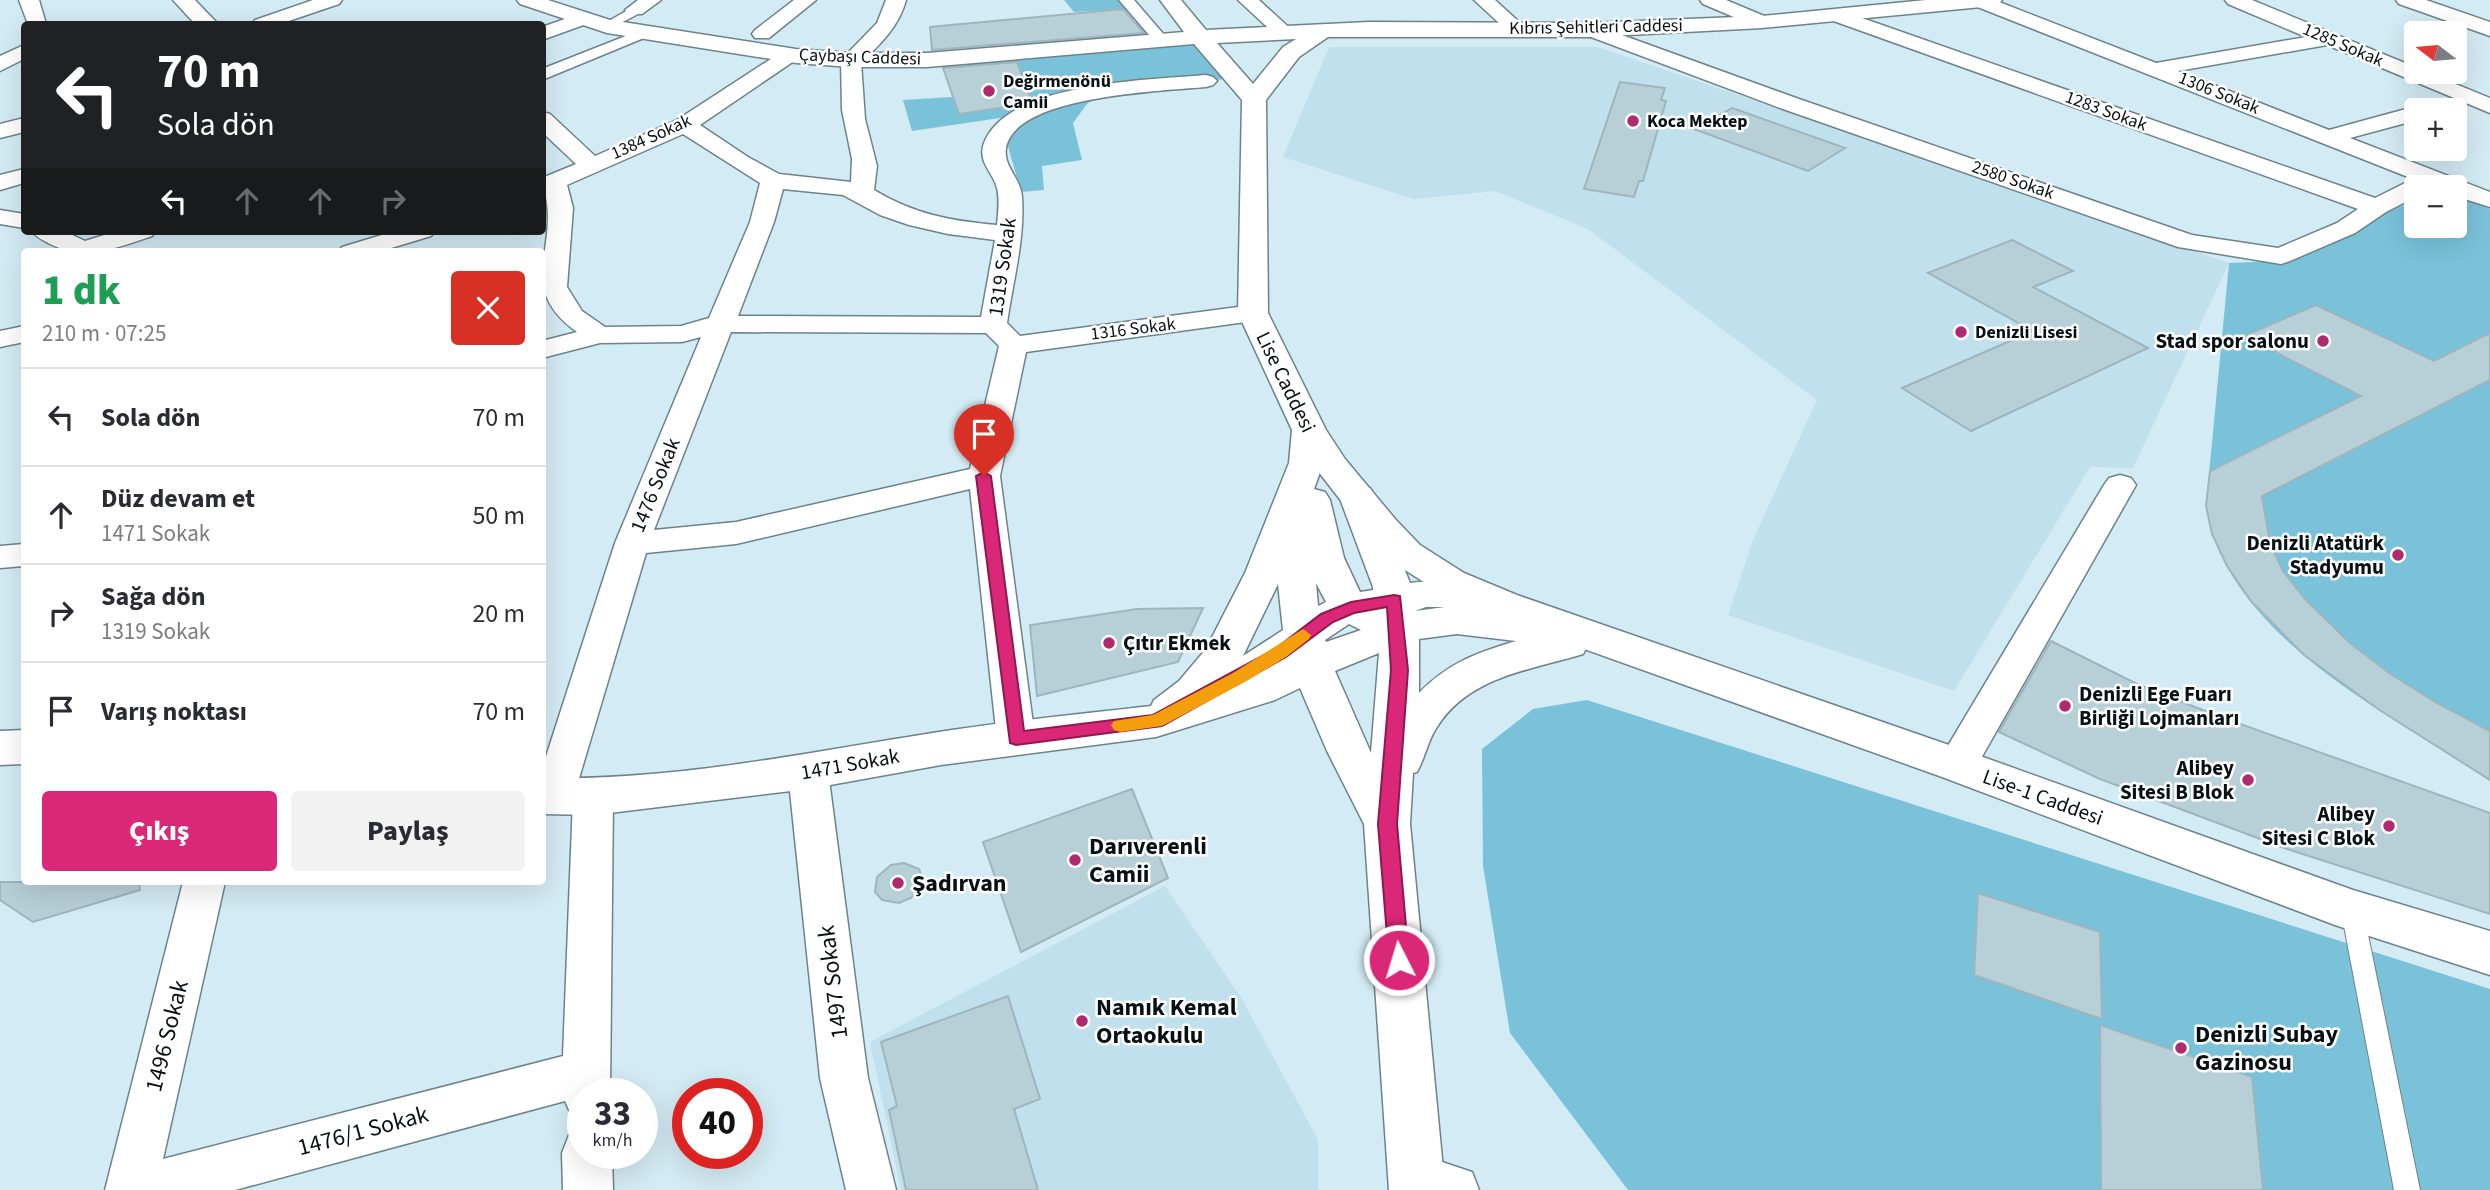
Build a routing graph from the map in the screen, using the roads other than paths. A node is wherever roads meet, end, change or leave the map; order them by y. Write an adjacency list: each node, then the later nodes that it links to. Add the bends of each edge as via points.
1 (29, 0): 20 (street)
2 (183, 0): 21 (main road)
3 (332, 0): 22 (street)
4 (527, 0): 19 (main road, Çaybaşı Caddesi)
5 (806, 0): 32 (street)
6 (896, 0): 39 (street, via 894,13 881,31)
7 (1126, 0): 35 (street)
8 (1170, 0): 33 (main road)
9 (1248, 0): 31 (street)
10 (1483, 0): 26 (street)
11 (1710, 0): 23 (street)
12 (1857, 0): 17 (street)
13 (2235, 0): 34 (street, 1285 Sokak)
14 (2406, 0): 25 (main road)
15 (1987, 1): 17 (main road, Kıbrıs Şehitleri Caddesi); 42 (street, 1306 Sokak)
16 (643, 5): 24 (street)
17 (1887, 12): 18 (main road, Kıbrıs Şehitleri Caddesi)
18 (1836, 15): 23 (main road, Kıbrıs Şehitleri Caddesi); 63 (street, 1283 Sokak)
19 (582, 19): 24 (main road, Çaybaşı Caddesi); 29 (street)
20 (36, 21)
21 (204, 21)
22 (271, 21)
23 (1762, 22): 27 (main road, Kıbrıs Şehitleri Caddesi)
24 (607, 26): 30 (main road, Çaybaşı Caddesi)
25 (2490, 29)
26 (1518, 30): 27 (main road, Kıbrıs Şehitleri Caddesi); 28 (main road, Kıbrıs Şehitleri Caddesi)
27 (1590, 30): 63 (street, 2580 Sokak, via 2187,242 2281,256 2346,228)
28 (1323, 31): 31 (main road, Kıbrıs Şehitleri Caddesi); 45 (main road, via 1291,52)
29 (546, 32)
30 (646, 32): 36 (main road, Çaybaşı Caddesi); 43 (street)
31 (1284, 33): 33 (main road, Kıbrıs Şehitleri Caddesi)
32 (762, 34): 36 (street)
33 (1199, 37): 35 (main road, Çaybaşı Caddesi); 45 (main road)
34 (2328, 39): 42 (street); 46 (street, 1285 Sokak)
35 (1161, 40): 39 (main road, Çaybaşı Caddesi, via 927,60)
36 (743, 48): 38 (main road, Çaybaşı Caddesi)
37 (21, 53): 41 (street)
38 (790, 55): 39 (main road, Çaybaşı Caddesi); 49 (street, 1384 Sokak)
39 (851, 60): 60 (street, via 855,127 867,170)
40 (21, 63): 41 (street)
41 (0, 65)
42 (2157, 69): 52 (street, 1306 Sokak)
43 (546, 73)
44 (1206, 81): 66 (street, 1319 Sokak, via 1056,100 1019,114 999,132 995,145 994,165 1010,189)
45 (1254, 99): 73 (main road, Lise Caddesi)
46 (2480, 102)
47 (2404, 117): 52 (street)
48 (546, 123): 53 (street)
49 (685, 125): 53 (street, 1384 Sokak); 56 (street)
50 (21, 126): 51 (street)
51 (0, 131)
52 (2329, 137): 54 (street, 1306 Sokak)
53 (590, 164): 58 (street, 1384 Sokak)
54 (2421, 175)
55 (21, 177): 57 (street)
56 (773, 180): 60 (street); 74 (street, 1476 Sokak, via 762,222)
57 (0, 181)
58 (548, 185): 76 (street, via 561,208 554,287 572,316)
59 (2467, 191): 62 (street, 1306 Sokak)
60 (861, 192): 66 (street, via 887,209 923,221)
61 (2404, 193): 63 (street, 2580 Sokak)
62 (2490, 200)
63 (2377, 207)
64 (0, 217): 65 (street)
65 (21, 220)
66 (1009, 234): 77 (street, 1319 Sokak, via 1000,273)
67 (53, 235): 70 (street)
68 (131, 235): 71 (street)
69 (408, 235): 72 (street)
70 (79, 248)
71 (94, 248)
72 (365, 248)
73 (1253, 313): 77 (street, 1316 Sokak); 80 (main road, Lise Caddesi)
74 (719, 324): 76 (street, via 682,334); 77 (street, 1316 Sokak); 84 (street, 1476 Sokak)
75 (21, 335): 78 (street)
76 (599, 335): 79 (street)
77 (1003, 335): 81 (street, 1319 Sokak)
78 (0, 340)
79 (546, 349)
80 (1303, 464): 83 (main road, Lise Caddesi, via 1333,467); 88 (main road, via 1332,577); 91 (main road, via 1301,621); 92 (main road, via 1264,573 1222,657 1194,692)
81 (984, 476): 84 (street, via 736,533); 93 (street, 1319 Sokak)
82 (2120, 485): 96 (street)
83 (1357, 496): 87 (main road, Lise Caddesi, via 1383,529 1424,567); 89 (main road)
84 (632, 543): 98 (street, 1476 Sokak)
85 (21, 555): 86 (street)
86 (0, 557)
87 (1503, 604): 89 (main road, via 1426,594); 90 (main road, Lise Caddesi)
88 (1351, 607): 89 (main road); 91 (main road, via 1327,618)
89 (1400, 613): 90 (main road); 91 (main road); 99 (main road)
90 (1598, 637): 96 (main road, Lise-1 Caddesi); 99 (main road, via 1525,653 1453,684 1419,719)
91 (1308, 650): 92 (main road, 1471 Sokak, via 1261,689); 99 (main road, via 1335,728)
92 (1156, 721): 93 (main road, 1471 Sokak)
93 (1016, 739): 97 (main road, 1471 Sokak)
94 (21, 747): 95 (main road)
95 (0, 748)
96 (1957, 765): 101 (main road, Lise-1 Caddesi)
97 (808, 772): 98 (main road, 1471 Sokak); 110 (street, 1497 Sokak, via 844,1078)
98 (563, 796): 103 (street, 1476 Sokak)
99 (1389, 807): 106 (main road)
100 (203, 885): 107 (street, 1496 Sokak)
101 (2352, 910): 102 (main road, Lise-1 Caddesi); 111 (lane)
102 (2490, 953)
103 (586, 1078)
104 (567, 1088): 108 (street, 1476/1 Sokak)
105 (587, 1169): 109 (street)
106 (1430, 1186)
107 (130, 1190)
108 (140, 1190)
109 (588, 1190)
110 (871, 1190)
111 (2407, 1190)

